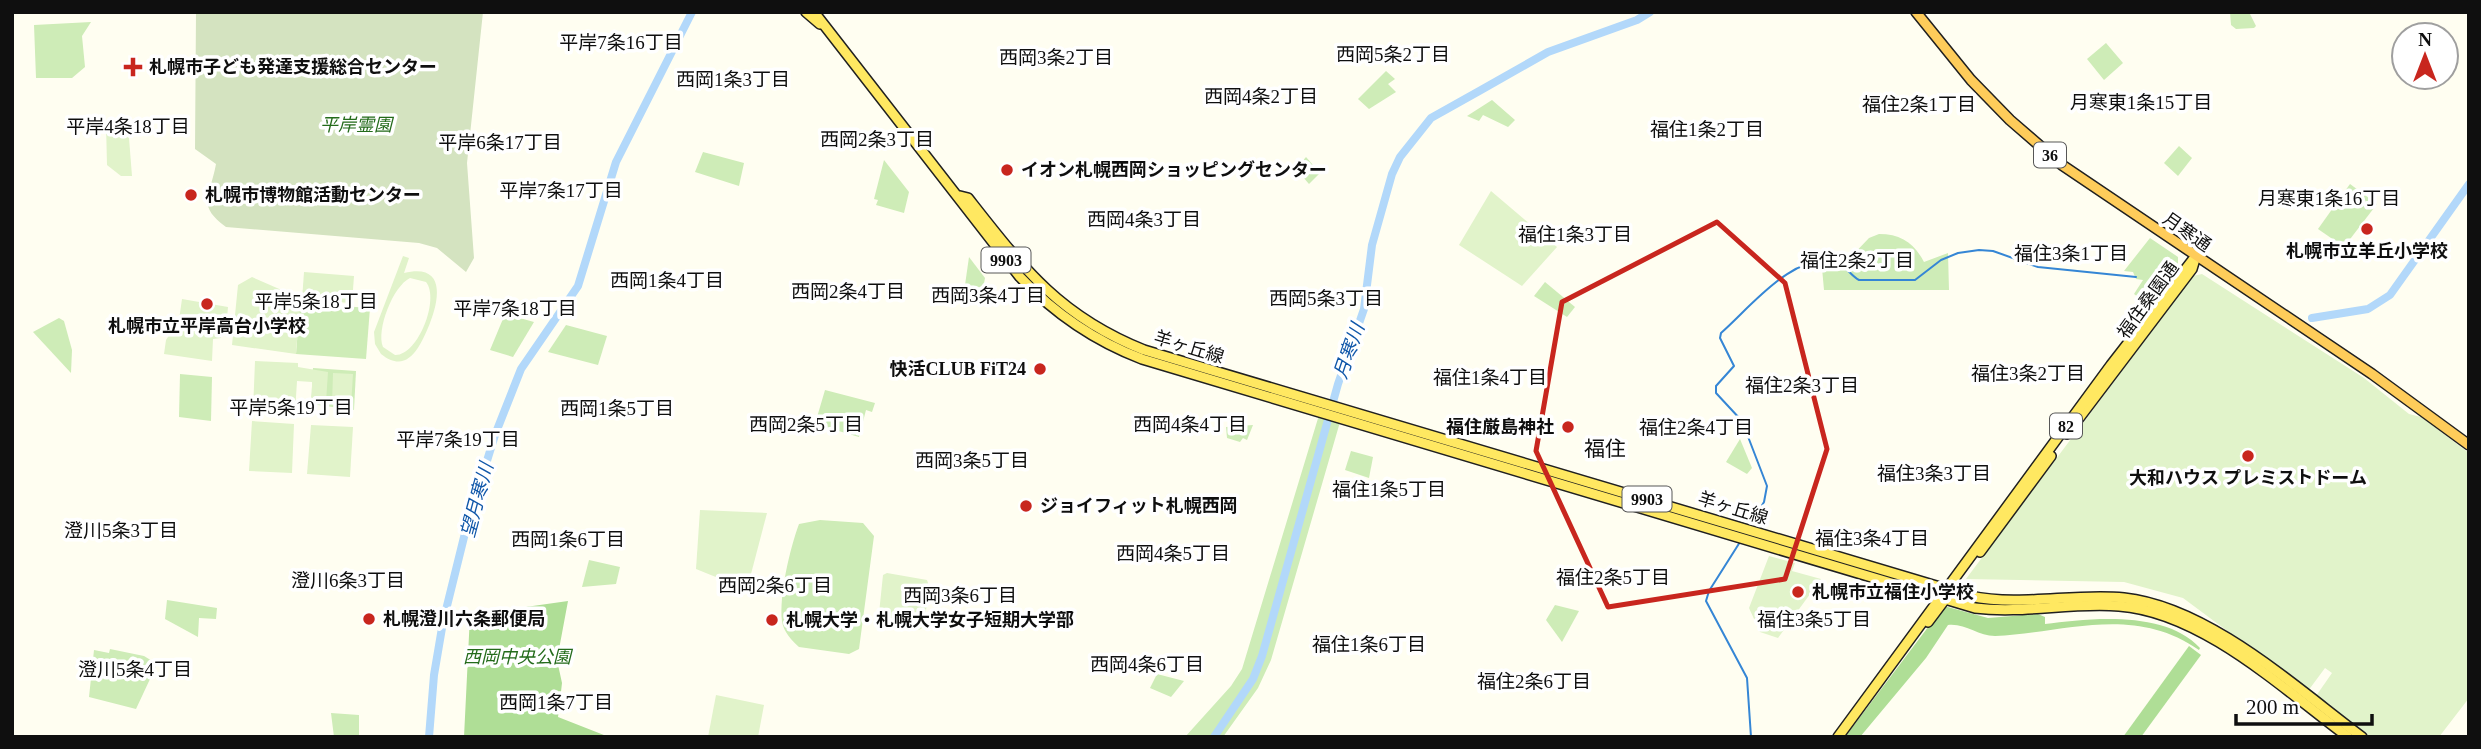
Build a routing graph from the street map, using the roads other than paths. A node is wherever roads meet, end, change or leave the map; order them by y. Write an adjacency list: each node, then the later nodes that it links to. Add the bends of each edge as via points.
1 (806, 12): 4 (main road, 羊ヶ丘線 / 9903)
2 (814, 12): 4 (main road, 羊ヶ丘線 / 9903)
3 (1916, 12): 5 (highway, 月寒通 / 36, via 1964,72 2036,144)
4 (821, 24): 7 (main road, 羊ヶ丘線 / 9903, via 1020,277 1078,326 1142,359 1323,407)
5 (2195, 257): 6 (highway, 月寒通 / 36); 7 (main road, 福住桑園通 / 82, via 2192,269)
6 (2469, 444)
7 (1946, 594): 8 (main road, 福住桑園通 / 82); 9 (main road, 羊ヶ丘線 / 9903, via 1992,610 2121,606 2175,618 2213,638); 10 (main road, 羊ヶ丘線 / 9903, via 1998,600 2116,597 2173,609 2216,631)
8 (1838, 737)
9 (2348, 737)
10 (2362, 737)

